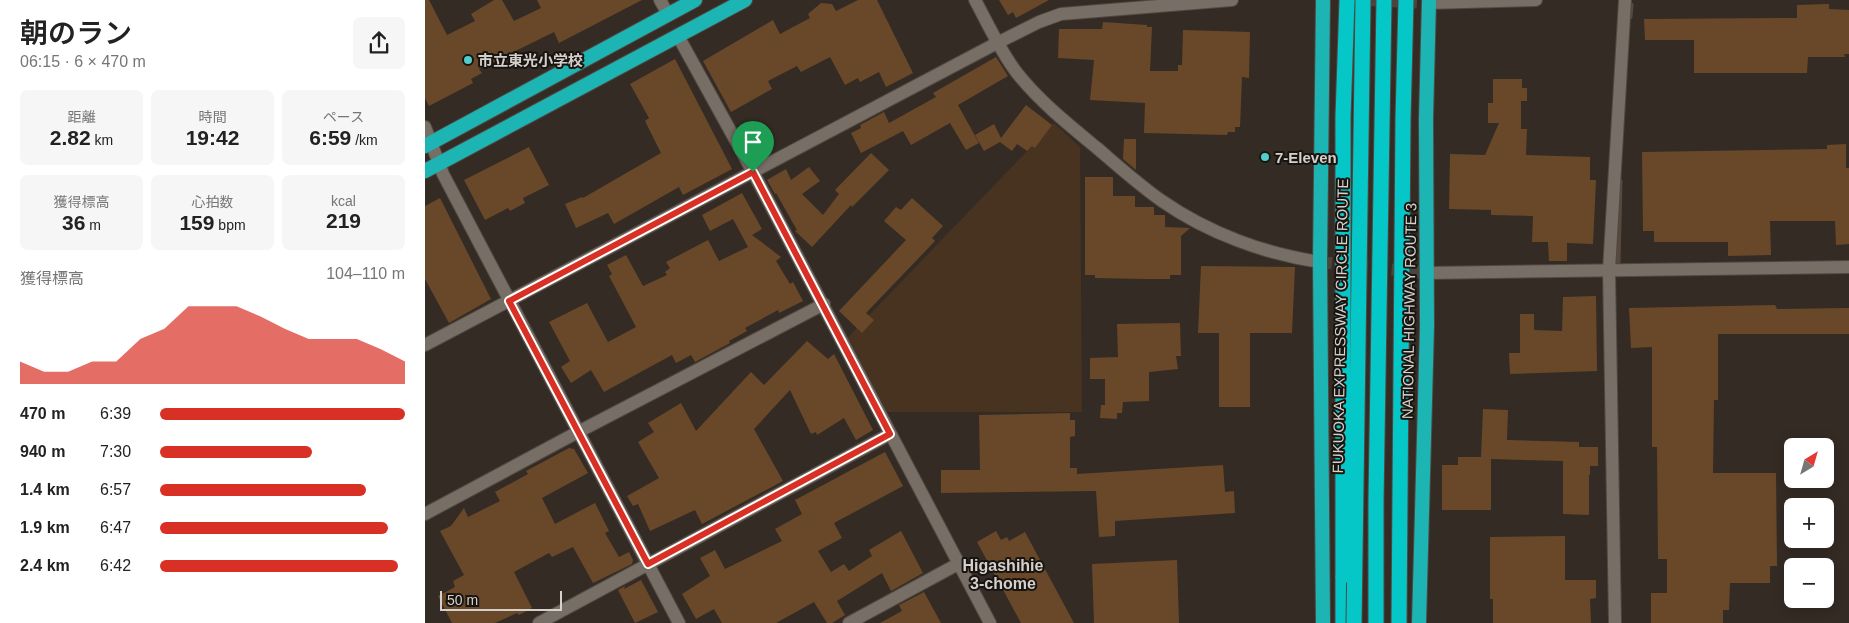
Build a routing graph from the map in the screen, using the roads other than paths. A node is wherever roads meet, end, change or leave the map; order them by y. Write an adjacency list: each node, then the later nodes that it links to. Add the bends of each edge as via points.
1 (660, 0): 15 (street)
2 (695, 0): 15 (highway)
3 (745, 0): 16 (highway)
4 (975, 0): 17 (street)
5 (1232, 0): 14 (street)
6 (1323, 0): 23 (highway)
7 (1347, 0): 40 (highway, bridge, via 1343,117)
8 (1363, 0): 41 (highway, FUKUOKA EXPRESSWAY CIRCLE ROUTE, bridge)
9 (1384, 0): 42 (highway, bridge)
10 (1406, 0): 43 (highway, bridge)
11 (1536, 0): 13 (street)
12 (1625, 0): 25 (street)
13 (1429, 1): 26 (highway, NATIONAL HIGHWAY ROUTE 3)
14 (1089, 6): 17 (street, via 1039,22)
15 (668, 14): 19 (highway)
16 (678, 36): 20 (highway); 22 (street)
17 (997, 43): 22 (street); 23 (street, via 1037,95 1161,201 1248,244)
18 (425, 127): 19 (street)
19 (428, 144): 20 (street)
20 (441, 169): 21 (highway); 27 (street)
21 (425, 171)
22 (753, 172): 27 (street); 28 (street)
23 (1320, 262): 39 (highway)
24 (1849, 267): 25 (street)
25 (1609, 270): 26 (street); 45 (street)
26 (1427, 273): 44 (highway, NATIONAL HIGHWAY ROUTE 3)
27 (509, 301): 29 (street); 30 (street)
28 (823, 304): 30 (street); 31 (street)
29 (425, 345)
30 (578, 432): 32 (street); 33 (street)
31 (890, 434): 33 (street); 34 (street)
32 (425, 514)
33 (648, 564): 35 (street); 36 (street)
34 (958, 564): 37 (street); 38 (street)
35 (539, 623)
36 (679, 623)
37 (849, 623)
38 (990, 623)
39 (1323, 623)
40 (1343, 623)
41 (1354, 623)
42 (1376, 623)
43 (1399, 623)
44 (1419, 623)
45 (1615, 623)

